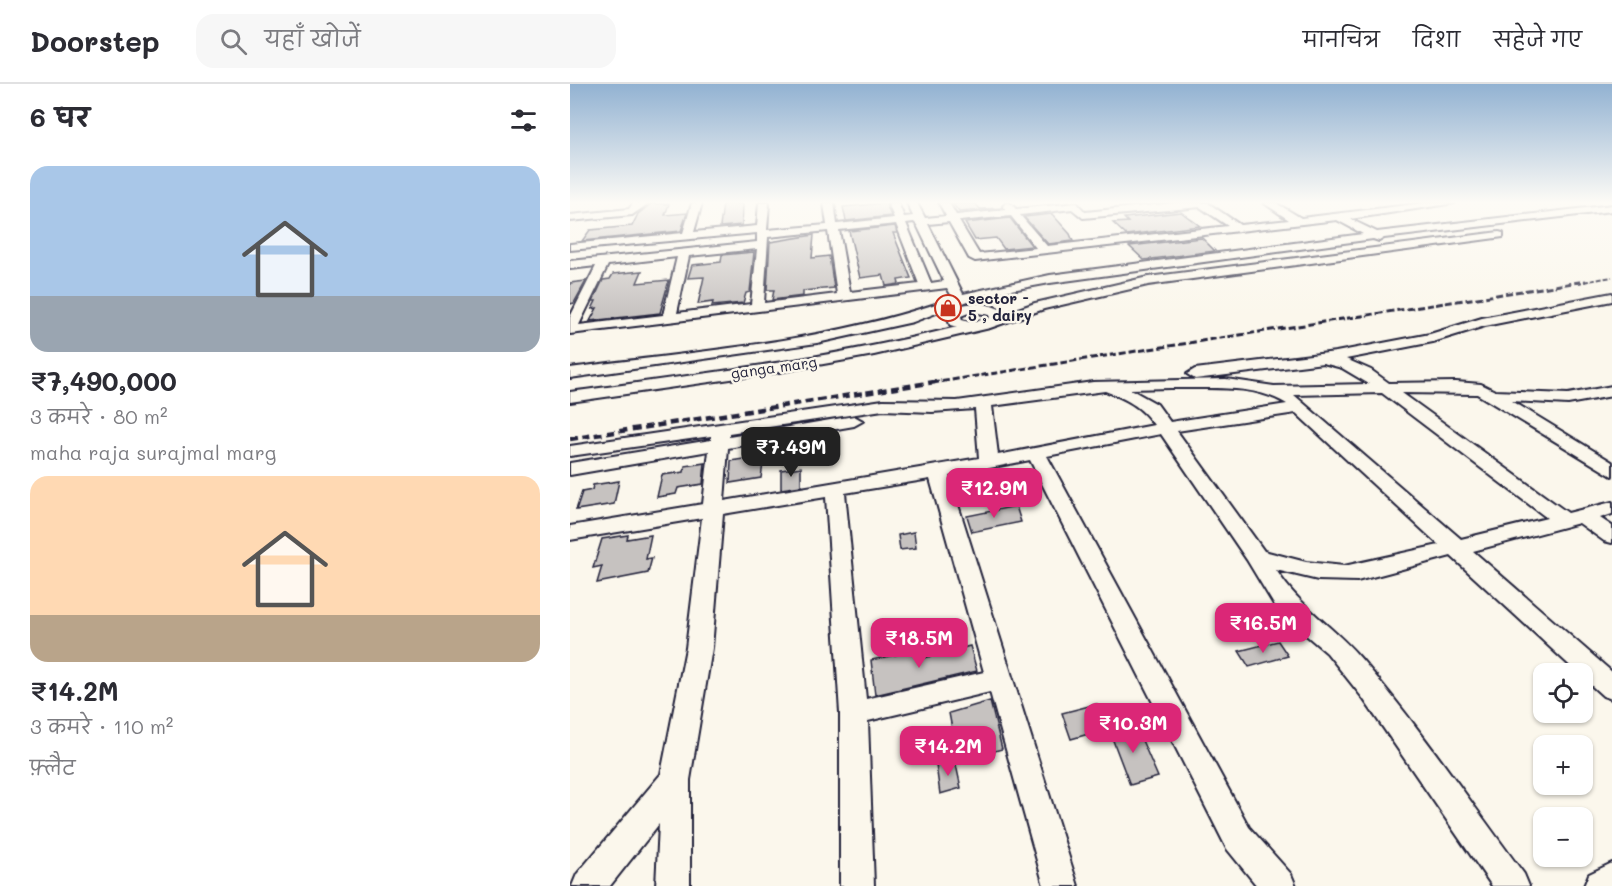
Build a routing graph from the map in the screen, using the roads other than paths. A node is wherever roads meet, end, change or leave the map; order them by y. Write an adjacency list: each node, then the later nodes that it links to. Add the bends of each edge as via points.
1 (641, 240): 14 (street)
2 (742, 240): 18 (street)
3 (762, 240): 27 (street)
4 (836, 240): 24 (street)
5 (908, 240): 23 (street)
6 (938, 240): 20 (street)
7 (955, 240): 20 (street)
8 (1036, 240): 17 (street)
9 (1109, 240): 15 (street)
10 (1133, 240): 15 (street)
11 (1369, 240): 26 (street, via 1050,279 981,292)
12 (1371, 240): 26 (street, via 1023,292)
13 (1454, 240): 30 (street, ganga marg, via 1148,281)
14 (615, 243): 16 (street)
15 (1112, 243): 17 (street)
16 (570, 247)
17 (1044, 250): 20 (street)
18 (684, 253): 19 (street); 29 (street)
19 (604, 261): 21 (street); 32 (street)
20 (958, 261): 22 (street)
21 (570, 265)
22 (952, 284): 23 (street); 26 (street)
23 (926, 287): 24 (street)
24 (844, 297): 27 (street)
25 (1612, 297): 33 (street, via 1482,322 1433,339)
26 (970, 305): 28 (street, ganga marg); 30 (street, via 997,313); 34 (street, via 818,339)
27 (757, 308): 29 (street)
28 (954, 315): 31 (street, via 955,322 961,325); 35 (street, ganga marg, via 870,340)
29 (669, 318): 32 (street)
30 (996, 320): 31 (street, ganga marg)
31 (976, 326): 42 (street, ganga marg, via 912,344 825,361)
32 (570, 329)
33 (1315, 360): 36 (street); 38 (street, via 1356,368)
34 (570, 373)
35 (570, 383)
36 (1133, 383): 37 (street); 39 (street, via 1253,384)
37 (1107, 386): 43 (street); 45 (street, via 1147,403)
38 (1386, 388): 39 (street); 41 (street, via 1471,387); 56 (street)
39 (1277, 390): 44 (street)
40 (1612, 391): 41 (street, via 1568,399)
41 (1491, 394): 51 (street)
42 (570, 397)
43 (983, 403): 46 (street, via 905,408 890,415); 49 (street)
44 (1301, 407): 45 (street); 59 (street)
45 (1165, 428): 48 (street); 60 (street)
46 (720, 436): 47 (street); 50 (street); 55 (street)
47 (570, 451)
48 (1036, 453): 49 (street); 70 (street, via 1238,838)
49 (989, 462): 52 (street)
50 (570, 469)
51 (1612, 470)
52 (938, 472): 53 (street); 61 (street)
53 (835, 491): 55 (street); 63 (street)
54 (1612, 508): 56 (street)
55 (713, 511): 57 (street); 64 (street, via 699,648)
56 (1574, 518): 58 (street); 59 (street)
57 (570, 533)
58 (1612, 536)
59 (1456, 546): 60 (street, via 1332,576); 62 (street)
60 (1256, 556): 71 (street, via 1281,597 1336,646 1371,689)
61 (1000, 678): 63 (street); 69 (street)
62 (1612, 688)
63 (854, 713): 68 (street)
64 (675, 780): 66 (street); 67 (street)
65 (1612, 880): 72 (street)
66 (588, 886)
67 (673, 886)
68 (857, 886)
69 (1061, 886)
70 (1279, 886)
71 (1512, 886)
72 (1601, 886)

